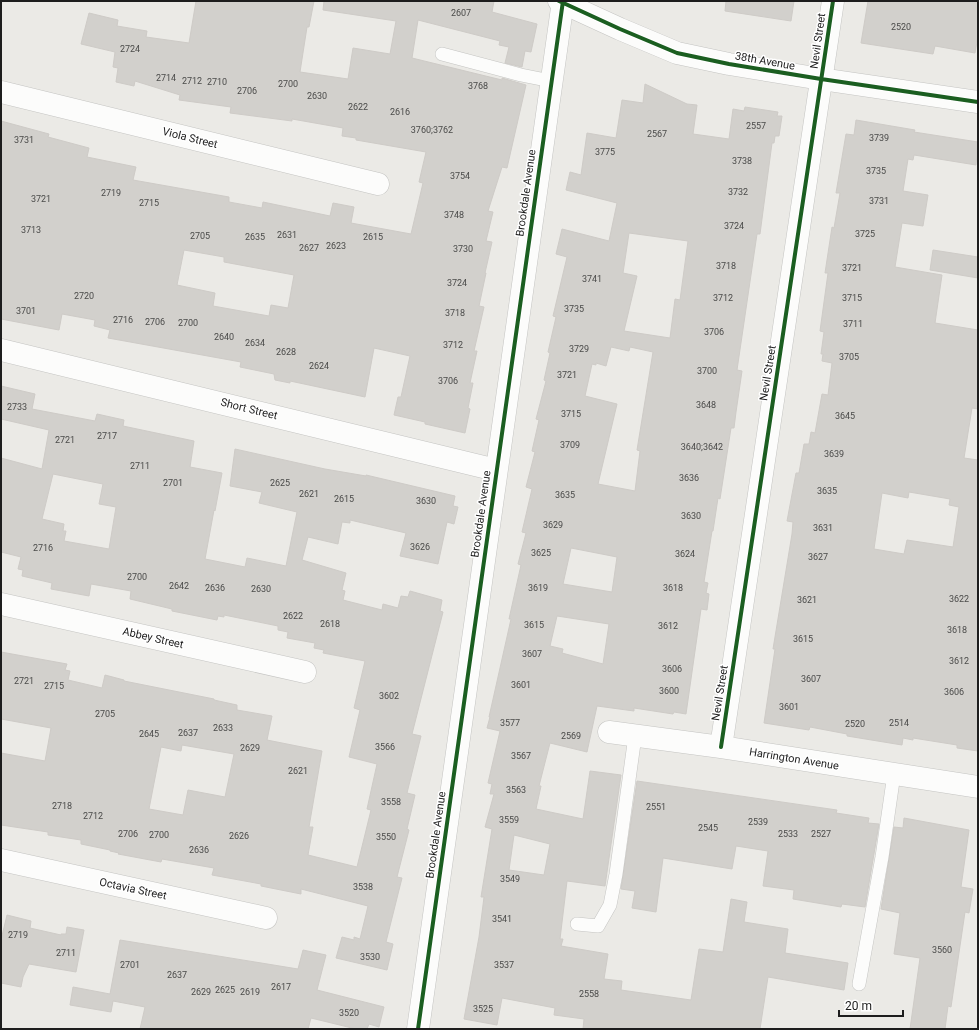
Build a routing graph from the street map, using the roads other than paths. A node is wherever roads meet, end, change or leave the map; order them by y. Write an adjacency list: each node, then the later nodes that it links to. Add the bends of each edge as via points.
1 (833, 1): 4 (street, Nevil Street)
2 (561, 2): 4 (street, 38th Avenue, via 677,53); 5 (street, Brookdale Avenue)
3 (442, 54): 5 (lane)
4 (821, 79): 7 (street, 38th Avenue); 15 (street, Nevil Street)
5 (551, 81): 10 (street, Brookdale Avenue)
6 (1, 92): 8 (street, Viola Street)
7 (978, 102)
8 (378, 184)
9 (1, 350): 10 (street, Short Street)
10 (496, 470): 22 (street, Brookdale Avenue)
11 (1, 604): 12 (street, Abbey Street)
12 (305, 672)
13 (609, 732): 14 (street, Harrington Avenue)
14 (634, 736): 15 (street, Harrington Avenue); 20 (lane, via 610,904 598,926)
15 (721, 747): 16 (street, Harrington Avenue)
16 (894, 774): 17 (street, Harrington Avenue); 21 (lane)
17 (978, 787)
18 (1, 860): 19 (street, Octavia Street)
19 (266, 918)
20 (577, 924)
21 (859, 984)
22 (418, 1029)

